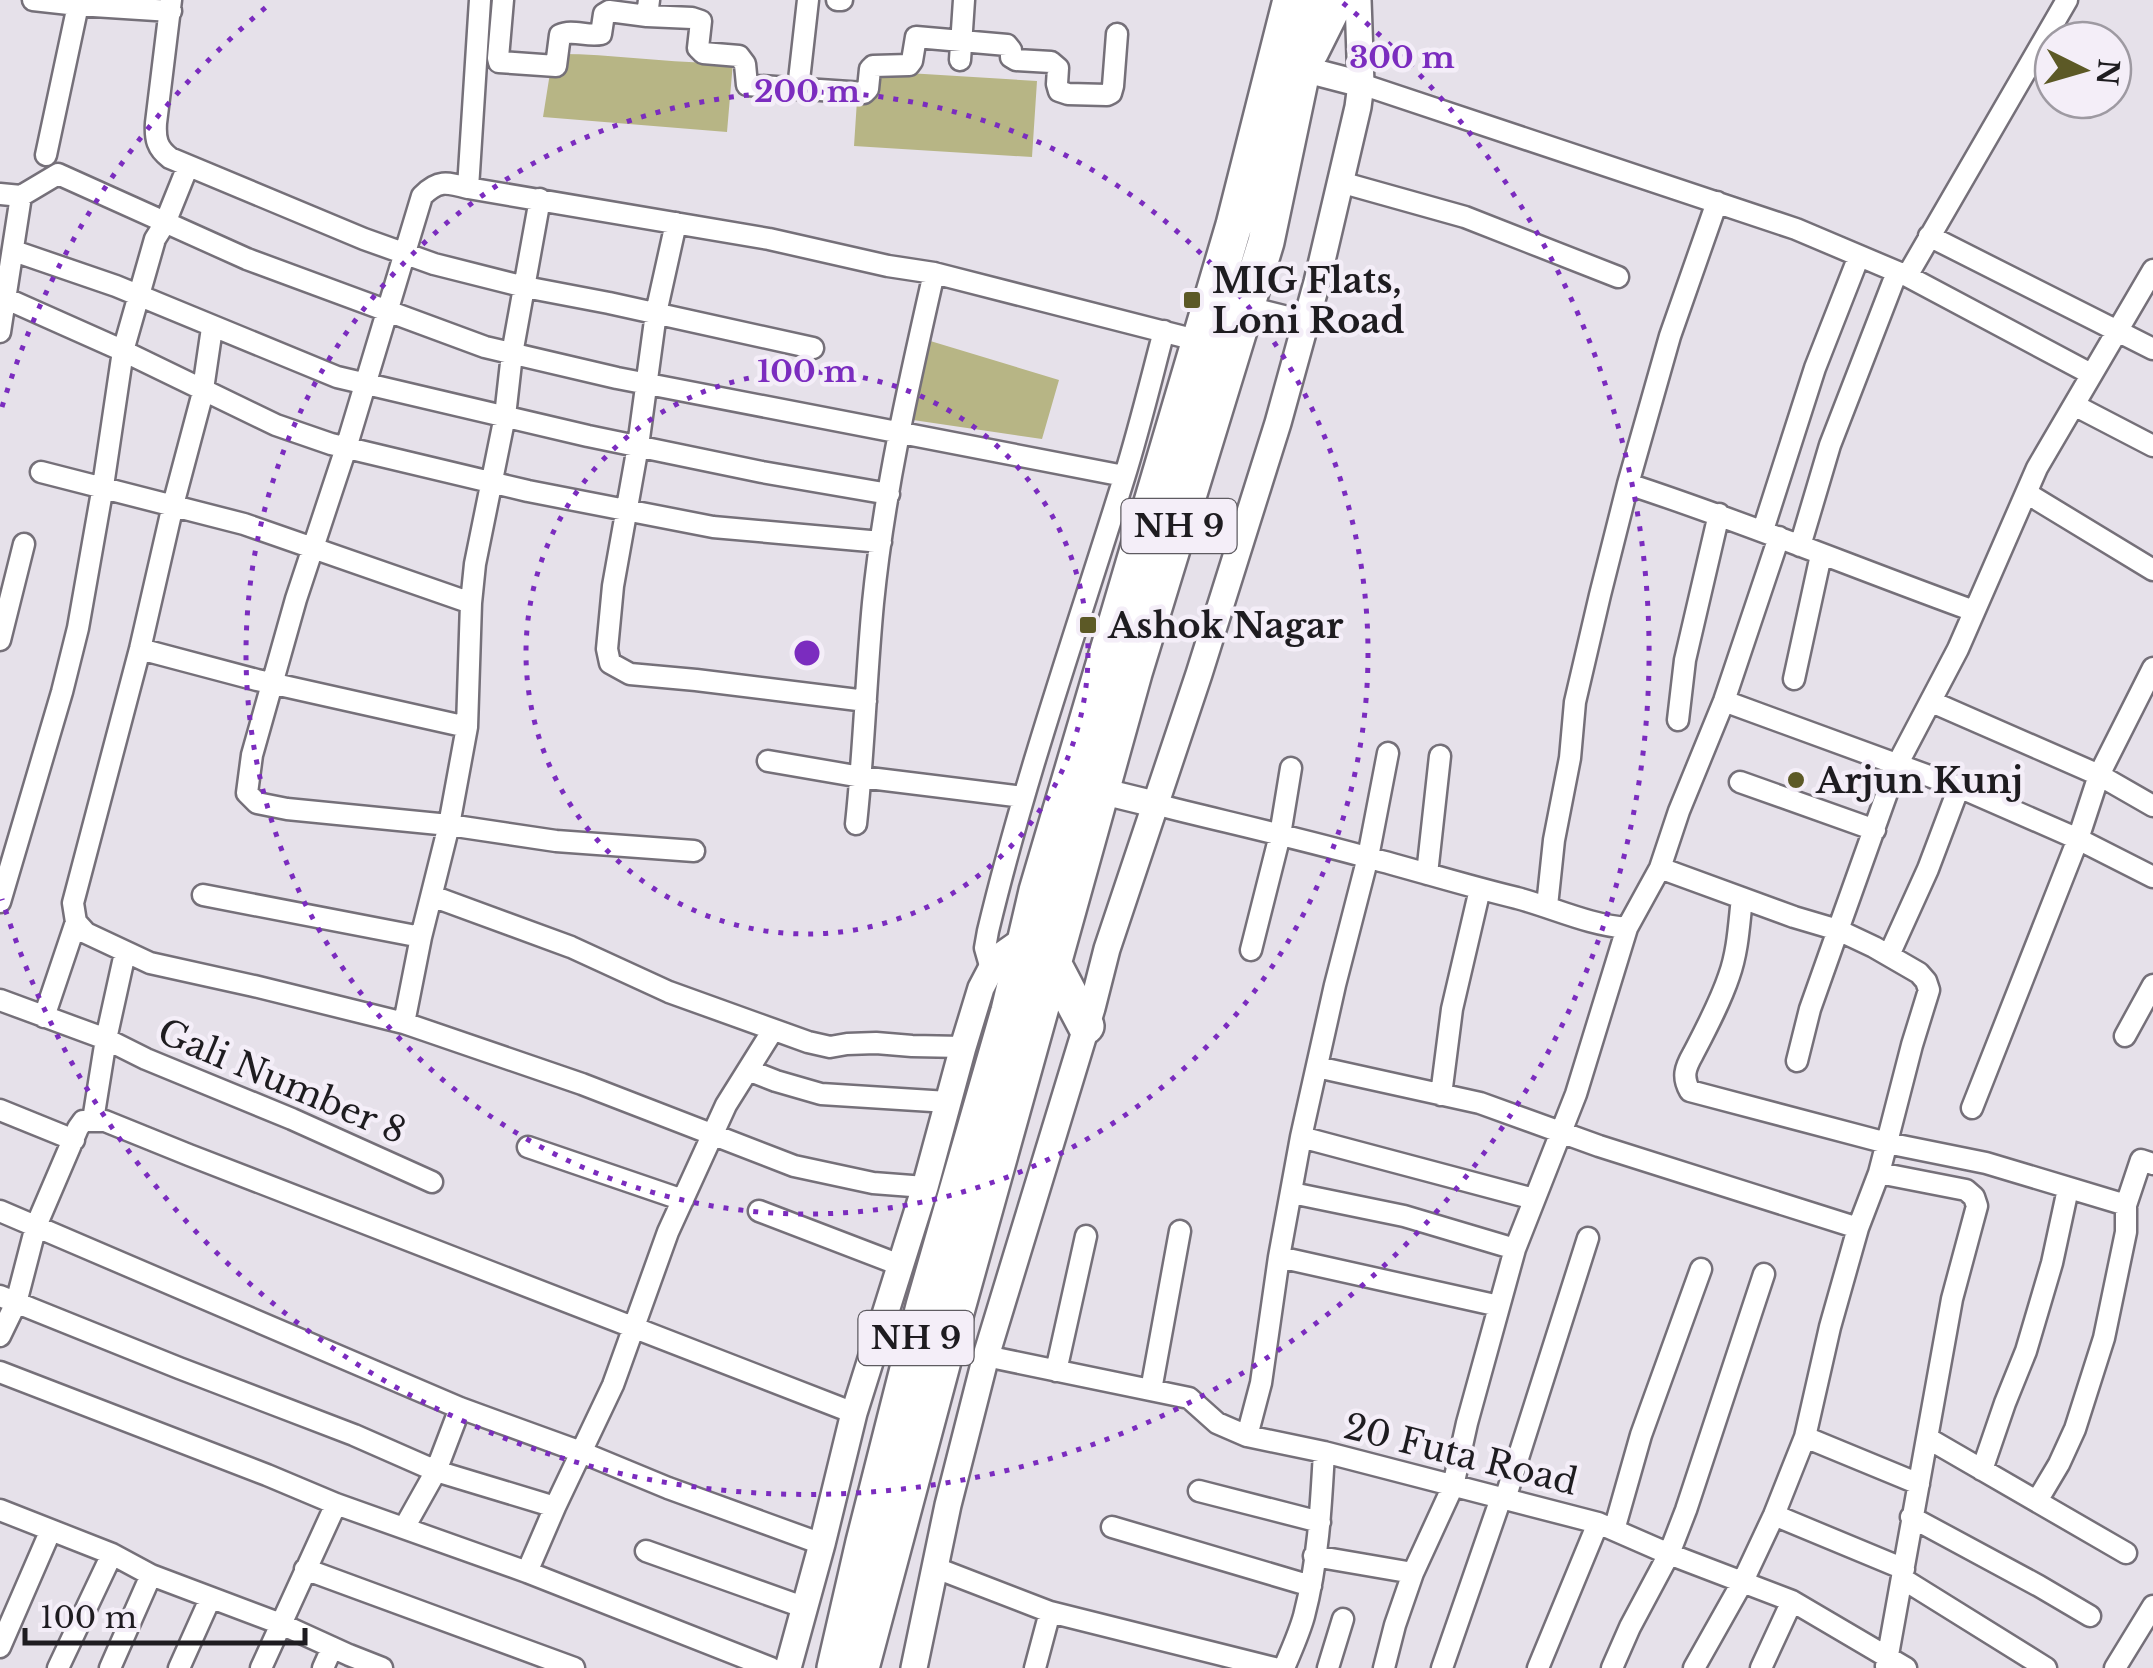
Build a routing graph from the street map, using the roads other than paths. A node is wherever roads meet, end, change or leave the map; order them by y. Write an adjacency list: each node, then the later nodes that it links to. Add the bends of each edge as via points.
1 (32, 0): 12 (street)
2 (480, 0): 23 (street)
3 (503, 0): 14 (street, via 498,58 513,64 556,66 560,35 600,34 609,11)
4 (808, 0): 19 (street)
5 (964, 0): 16 (street)
6 (1278, 0): 17 (street)
7 (1291, 0): 17 (highway, NH 9)
8 (1317, 0): 17 (highway, NH 9)
9 (1342, 0): 17 (street)
10 (1358, 0): 18 (street)
11 (2067, 0): 29 (street)
12 (78, 5): 13 (street); 20 (street)
13 (171, 6): 21 (street, via 156,138 160,151)
14 (648, 8): 19 (street, via 700,21 698,48 739,56 747,85)
15 (1118, 34): 16 (street, via 1107,94 1059,91 1058,68 1016,60 1006,45)
16 (960, 50): 19 (street, via 916,37 909,66 874,66 864,93)
17 (1292, 79): 18 (street); 40 (highway, NH 9, via 1266,242); 48 (highway, NH 9, via 1234,225)
18 (1362, 84): 22 (street); 26 (street)
19 (798, 89)
20 (46, 155)
21 (188, 166): 28 (street); 31 (street)
22 (1340, 182): 36 (street, via 1465,217); 43 (street)
23 (468, 188): 25 (street); 31 (street, via 434,184 422,196)
24 (11, 195): 28 (street, via 58,174); 30 (street)
25 (540, 199): 27 (street); 37 (street)
26 (1716, 202): 32 (street); 66 (street)
27 (676, 222): 34 (street); 42 (street)
28 (164, 224): 38 (street); 41 (street)
29 (1929, 236): 35 (street); 45 (street)
30 (14, 251): 38 (street); 39 (street)
31 (405, 254): 37 (street); 41 (street)
32 (1859, 256): 35 (street); 73 (street, via 1815,368)
33 (2153, 270): 45 (street)
34 (934, 274): 46 (street); 59 (street)
35 (1902, 274): 53 (street); 76 (street, via 1830,444)
36 (1618, 278)
37 (525, 288): 42 (street); 52 (street)
38 (138, 296): 44 (street); 51 (street)
39 (6, 299): 47 (street); 51 (street)
40 (1245, 309): 43 (street); 101 (highway, NH 9)
41 (386, 311): 52 (street); 54 (street)
42 (656, 313): 49 (street); 55 (street)
43 (1306, 324): 103 (street)
44 (212, 328): 54 (street); 56 (street)
45 (2120, 330): 50 (street); 53 (street)
46 (1164, 331): 48 (street); 64 (street)
47 (0, 332)
48 (1200, 341): 125 (highway, NH 9)
49 (814, 348)
50 (2153, 349)
51 (123, 352): 56 (street); 67 (street)
52 (512, 354): 55 (street); 58 (street)
53 (2091, 374): 57 (street)
54 (366, 384): 58 (street); 62 (street)
55 (646, 384): 59 (street); 60 (street)
56 (203, 390): 62 (street); 70 (street)
57 (2074, 405): 61 (street); 69 (street)
58 (505, 416): 60 (street); 65 (street)
59 (898, 432): 64 (street); 68 (street)
60 (638, 446): 68 (street); 71 (street)
61 (2153, 446)
62 (346, 448): 65 (street); 77 (street)
63 (41, 472): 67 (street)
64 (1124, 476): 102 (street)
65 (490, 482): 71 (street); 80 (street)
66 (1628, 484): 72 (street); 120 (street, via 1576,702)
67 (103, 486): 70 (street); 119 (street, via 74,644)
68 (889, 494): 74 (street)
69 (2028, 494): 79 (street); 81 (street)
70 (173, 504): 77 (street); 83 (street)
71 (627, 509): 74 (street, via 713,527); 87 (street, via 608,634 610,663 630,674)
72 (1719, 514): 73 (street); 90 (street)
73 (1771, 534): 76 (street); 88 (street)
74 (881, 542): 87 (street)
75 (24, 544): 82 (street)
76 (1800, 546): 78 (street)
77 (313, 550): 80 (street); 86 (street)
78 (1820, 555): 81 (street); 85 (street)
79 (2153, 570)
80 (471, 603): 91 (street)
81 (1974, 611): 89 (street)
82 (0, 640)
83 (140, 648): 86 (street); 121 (street, via 73,902)
84 (2153, 668): 97 (street)
85 (1794, 679)
86 (272, 683): 91 (street); 105 (street, via 252,755 250,799 287,809)
87 (866, 701): 98 (street)
88 (1724, 701): 95 (street); 112 (street)
89 (1932, 702): 95 (street); 97 (street)
90 (1678, 720)
91 (466, 727): 105 (street)
92 (1388, 753): 111 (street)
93 (1440, 756): 113 (street)
94 (768, 760): 98 (street)
95 (1897, 765): 100 (street); 107 (street)
96 (1291, 768): 108 (street)
97 (2099, 775): 104 (street); 109 (street)
98 (861, 777): 102 (street); 106 (street)
99 (1740, 782): 107 (street)
100 (1959, 787): 109 (street); 128 (street)
101 (1101, 791): 103 (street); 129 (highway, NH 9)
102 (1022, 797): 130 (street, via 988,931)
103 (1154, 804): 108 (street); 136 (street)
104 (2153, 806)
105 (449, 824): 110 (street, via 556,841); 117 (street)
106 (856, 824)
107 (1875, 830): 123 (street)
108 (1280, 835): 111 (street); 126 (street)
109 (2078, 838): 114 (street); 146 (street)
110 (694, 851)
111 (1368, 857): 113 (street); 142 (street)
112 (1660, 868): 118 (street); 122 (street)
113 (1427, 874): 115 (street)
114 (2153, 877)
115 (1480, 890): 120 (street); 144 (street, via 1452,1008)
116 (203, 895): 124 (street)
117 (432, 896): 124 (street); 137 (street)
118 (1742, 898): 123 (street); 153 (street, via 1729,977 1684,1081 1700,1094)
119 (0, 902)
120 (1547, 906): 122 (street)
121 (76, 922): 127 (street); 133 (street)
122 (1628, 928): 150 (street)
123 (1838, 930): 128 (street); 141 (street)
124 (421, 937): 135 (street)
125 (1026, 938): 130 (street); 134 (highway, NH 9)
126 (1251, 950)
127 (125, 953): 135 (street); 139 (street)
128 (1890, 955): 153 (street, via 1920,973 1929,990)
129 (1053, 963): 134 (highway, NH 9); 136 (highway)
130 (991, 968): 140 (street)
131 (2153, 985): 138 (street)
132 (0, 1000): 133 (street, Gali Number 8)
133 (44, 1017): 139 (street, Gali Number 8)
134 (1021, 1022): 243 (highway, NH 9, via 924,1306); 244 (highway, NH 9)
135 (404, 1024): 149 (street)
136 (1086, 1026): 180 (street)
137 (773, 1030): 140 (street, via 830,1047); 143 (street)
138 (2125, 1036)
139 (106, 1040): 148 (street); 157 (street, Gali Number 8)
140 (962, 1047): 145 (street)
141 (1797, 1061)
142 (1317, 1067): 144 (street); 151 (street)
143 (748, 1070): 145 (street, via 820,1094); 149 (street)
144 (1441, 1095): 150 (street)
145 (948, 1102): 158 (street)
146 (1972, 1108)
147 (0, 1110): 152 (street)
148 (93, 1120): 152 (street, via 83,1121); 178 (street)
149 (713, 1134): 158 (street, via 794,1166); 162 (street)
150 (1561, 1134): 161 (street); 167 (street)
151 (1301, 1137): 160 (street); 161 (street)
152 (74, 1140): 166 (street)
153 (1887, 1143): 156 (street); 159 (street)
154 (528, 1146): 162 (street)
155 (2153, 1164): 163 (street, via 2142,1160)
156 (1879, 1173): 167 (street); 188 (street, via 1966,1190 1977,1206 1952,1299)
157 (432, 1182)
158 (926, 1187): 173 (street)
159 (2068, 1188): 163 (street); 191 (street, via 2026,1350)
160 (1292, 1193): 171 (street); 172 (street)
161 (1534, 1199): 171 (street)
162 (683, 1200): 178 (street)
163 (2126, 1205): 197 (street, via 2104,1338 2074,1429)
164 (760, 1210): 173 (street)
165 (0, 1211): 166 (street)
166 (36, 1226): 176 (street); 184 (street)
167 (1858, 1228): 187 (street)
168 (1180, 1231): 183 (street)
169 (1086, 1236): 181 (street)
170 (1588, 1238): 196 (street)
171 (1516, 1249): 177 (street)
172 (1280, 1256): 177 (street); 186 (street)
173 (900, 1265): 185 (street)
174 (1701, 1269): 204 (street)
175 (1764, 1274): 212 (street)
176 (8, 1300): 179 (street); 192 (street)
177 (1498, 1306): 194 (street)
178 (634, 1327): 185 (street); 189 (street)
179 (0, 1336)
180 (986, 1356): 181 (street, 20 Futa Road); 214 (street)
181 (1056, 1371): 183 (street, 20 Futa Road)
182 (0, 1372): 198 (street)
183 (1151, 1390): 186 (street, 20 Futa Road, via 1189,1398 1218,1424)
184 (460, 1408): 189 (street); 192 (street)
185 (854, 1413): 208 (street)
186 (1246, 1436): 190 (street, 20 Futa Road)
187 (1805, 1437): 193 (street); 201 (street)
188 (1928, 1438): 191 (street); 193 (street)
189 (581, 1452): 199 (street); 208 (street)
190 (1324, 1452): 194 (street, 20 Futa Road); 203 (street)
191 (1982, 1470): 197 (street)
192 (436, 1472): 199 (street); 206 (street)
193 (1919, 1484): 202 (street)
194 (1454, 1486): 196 (street, 20 Futa Road); 217 (street)
195 (1199, 1490): 203 (street)
196 (1503, 1499): 204 (street, 20 Futa Road); 251 (street)
197 (2037, 1502): 210 (street)
198 (336, 1504): 206 (street); 215 (street)
199 (555, 1506): 216 (street)
200 (0, 1510): 207 (street)
201 (1774, 1515): 218 (street); 220 (street)
202 (1912, 1518): 218 (street); 227 (street)
203 (1320, 1522): 213 (street)
204 (1606, 1526): 212 (street, 20 Futa Road); 252 (street)
205 (1112, 1527): 221 (street)
206 (404, 1528): 216 (street)
207 (50, 1532): 211 (street); 230 (street)
208 (822, 1544): 225 (street)
209 (646, 1551): 225 (street)
210 (2126, 1553)
211 (112, 1554): 219 (street); 235 (street)
212 (1669, 1554): 220 (street, 20 Futa Road); 253 (street)
213 (1314, 1556): 217 (street); 221 (street)
214 (936, 1568): 226 (street); 245 (street)
215 (305, 1569): 229 (street); 240 (street)
216 (527, 1572): 241 (street)
217 (1413, 1574): 250 (street)
218 (1903, 1574): 232 (street); 255 (street)
219 (150, 1575): 222 (street); 236 (street)
220 (1743, 1581): 223 (street, 20 Futa Road); 254 (street)
221 (1310, 1586): 248 (street)
222 (210, 1598): 229 (street); 237 (street)
223 (1792, 1601): 232 (street, 20 Futa Road); 234 (street)
224 (2153, 1606): 256 (street)
225 (804, 1607): 242 (street)
226 (1050, 1612): 246 (street); 247 (street)
227 (2090, 1616)
228 (1343, 1619): 249 (street)
229 (281, 1624): 231 (street); 238 (street)
230 (0, 1648)
231 (332, 1648): 233 (street); 239 (street)
232 (1893, 1664)
233 (376, 1667)
234 (1765, 1667)
235 (58, 1668)
236 (110, 1668)
237 (179, 1668)
238 (261, 1668)
239 (324, 1668)
240 (574, 1668)
241 (771, 1668)
242 (788, 1668)
243 (836, 1668)
244 (861, 1668)
245 (914, 1668)
246 (1035, 1668)
247 (1274, 1668)
248 (1284, 1668)
249 (1328, 1668)
250 (1384, 1668)
251 (1442, 1668)
252 (1538, 1668)
253 (1612, 1668)
254 (1694, 1668)
255 (2046, 1668)
256 (2115, 1668)

